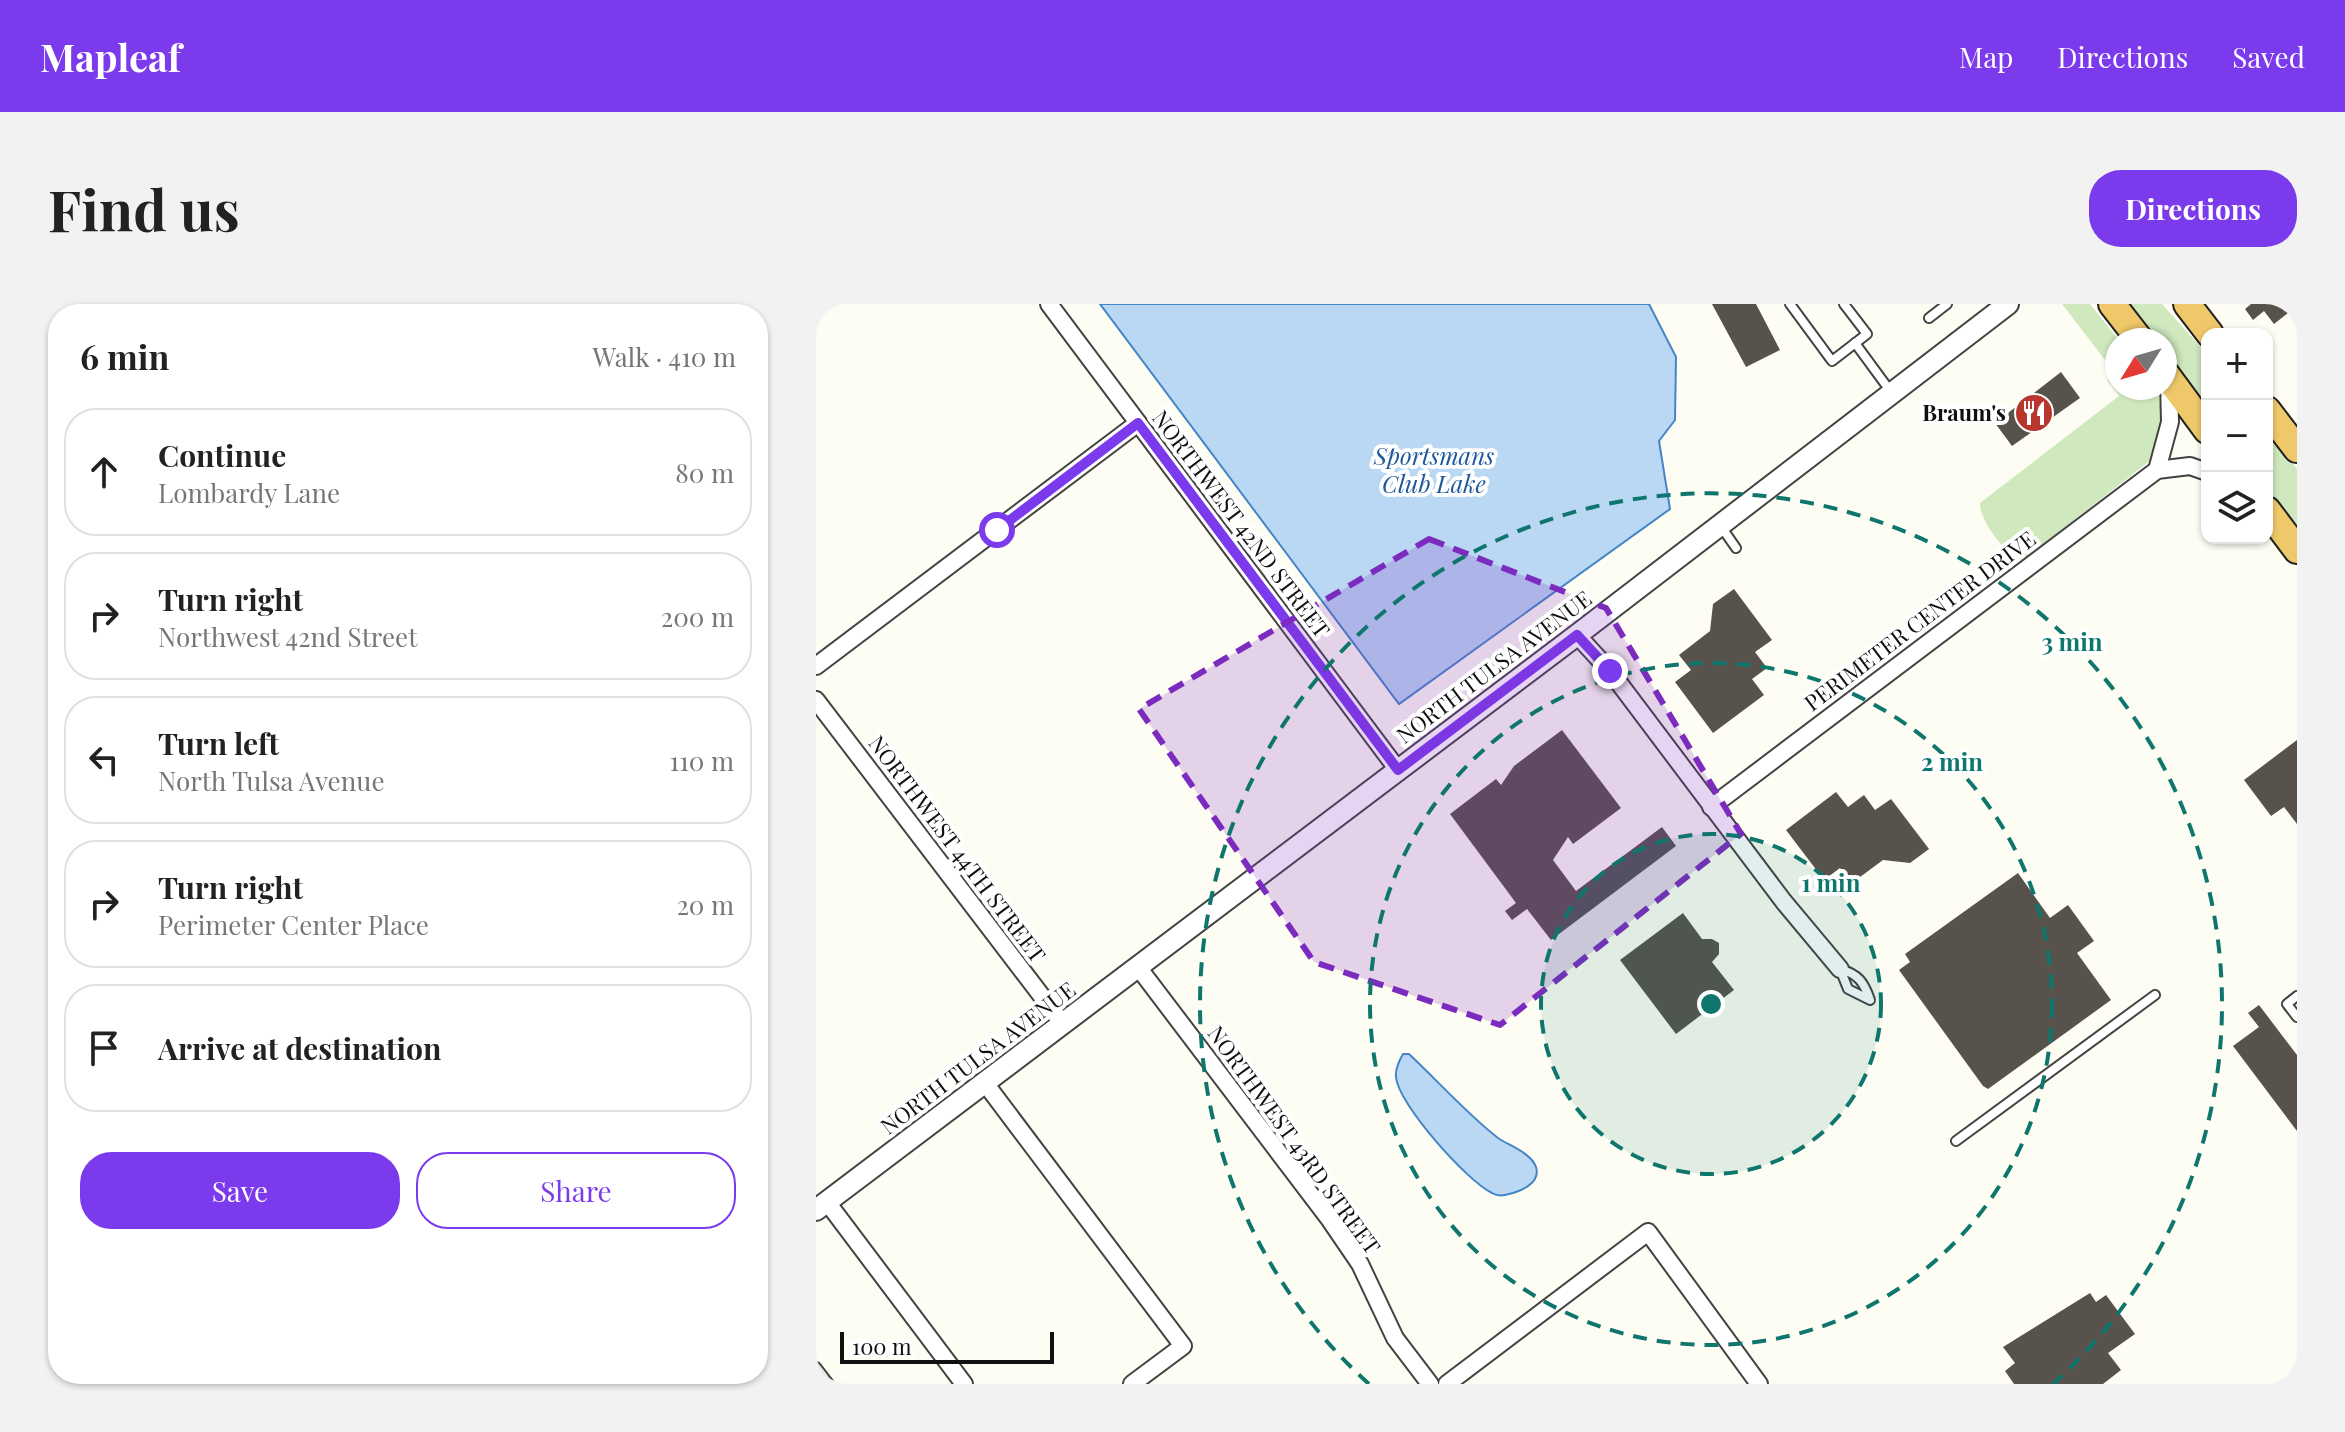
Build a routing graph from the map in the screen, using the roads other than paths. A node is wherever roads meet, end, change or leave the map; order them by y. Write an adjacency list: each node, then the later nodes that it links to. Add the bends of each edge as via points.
1 (1049, 304): 17 (street, NORTHWEST 42ND STREET)
2 (1790, 304): 11 (lane, via 1832,361)
3 (1844, 304): 11 (lane, via 1867,334)
4 (1947, 304): 8 (lane)
5 (2008, 304): 13 (street, NORTH TULSA AVENUE)
6 (2112, 304): 9 (highway)
7 (2187, 304): 10 (highway)
8 (1929, 318)
9 (2131, 328)
10 (2205, 328)
11 (1855, 343): 13 (lane)
12 (2177, 389): 16 (highway)
13 (1892, 393): 22 (street, NORTH TULSA AVENUE)
14 (2169, 400): 19 (street, via 2170,422)
15 (2273, 418): 18 (highway)
16 (2201, 422)
17 (1138, 423): 26 (street); 28 (street, NORTHWEST 42ND STREET)
18 (2297, 449)
19 (2157, 470): 20 (street); 29 (street, PERIMETER CENTER DRIVE)
20 (2201, 470)
21 (2273, 518): 24 (highway)
22 (1719, 525): 23 (lane); 25 (street, NORTH TULSA AVENUE)
23 (1736, 548)
24 (2297, 550)
25 (1577, 635): 28 (street, NORTH TULSA AVENUE); 29 (street)
26 (816, 666)
27 (816, 700): 35 (street, NORTHWEST 44TH STREET)
28 (1398, 770): 30 (street, NORTH TULSA AVENUE)
29 (1711, 807): 31 (street)
30 (1138, 967): 35 (street, NORTH TULSA AVENUE); 43 (street, NORTHWEST 43RD STREET, via 1330,1220 1360,1264 1395,1338)
31 (1840, 969)
32 (2155, 995): 37 (lane)
33 (2297, 996): 34 (lane, via 2287,1004)
34 (2297, 1017)
35 (1063, 1024): 36 (street, NORTH TULSA AVENUE)
36 (985, 1083): 38 (street, NORTH TULSA AVENUE); 42 (street, via 1183,1346)
37 (1956, 1141)
38 (822, 1206): 41 (street)
39 (816, 1367): 40 (lane)
40 (829, 1384)
41 (964, 1384)
42 (1132, 1384)
43 (1430, 1384)
44 (1447, 1384): 45 (street, via 1648,1232)
45 (1759, 1384)

